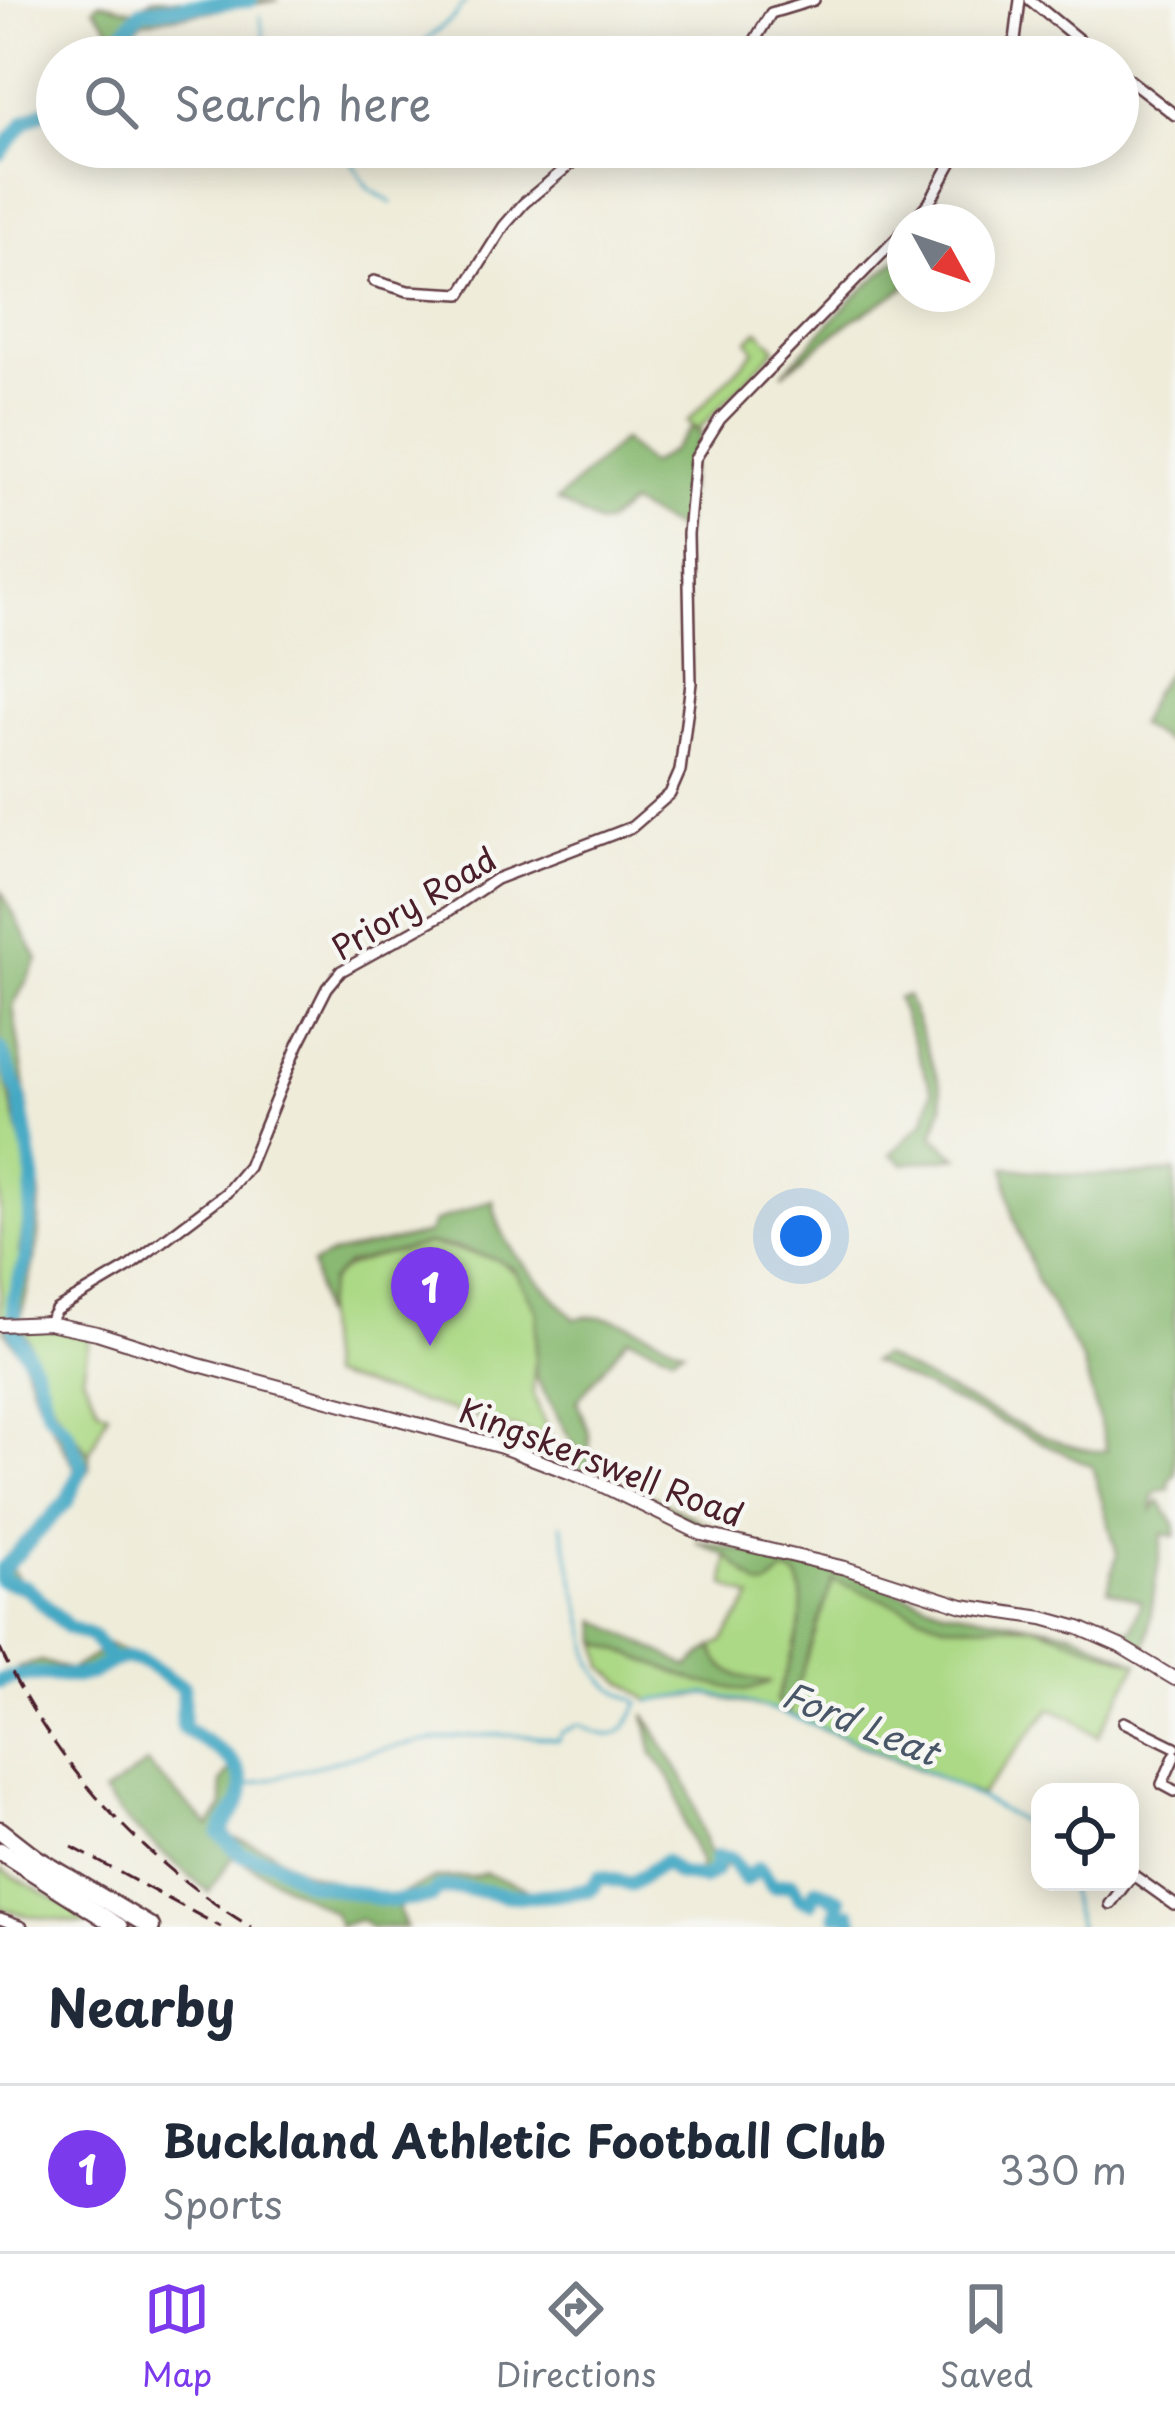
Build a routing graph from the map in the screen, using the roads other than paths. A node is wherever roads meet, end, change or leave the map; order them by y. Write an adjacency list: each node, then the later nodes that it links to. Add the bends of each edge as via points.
1 (814, 0): 4 (street, via 771,14)
2 (1020, 0): 5 (street)
3 (1030, 0): 6 (street)
4 (758, 36)
5 (1015, 36)
6 (1074, 36)
7 (1139, 87): 8 (street)
8 (1175, 116)
9 (566, 168): 13 (street, via 504,226 461,294)
10 (948, 168): 11 (street)
11 (927, 204)
12 (887, 248): 14 (street, Priory Road, via 720,419 694,459 690,697 670,794 632,827 496,879 341,971 298,1045 248,1167 226,1192)
13 (374, 281)
14 (48, 1323): 15 (street, Kingskerswell Road); 16 (street, Kingskerswell Road, via 502,1447 702,1534 963,1606 1079,1628)
15 (0, 1325)
16 (1175, 1679)
17 (1124, 1722): 18 (street)
18 (1175, 1751): 19 (street, via 1162,1784)
19 (1175, 1791)
20 (0, 1816): 25 (highway)
21 (0, 1830): 25 (highway)
22 (0, 1851): 30 (highway)
23 (0, 1864): 30 (highway)
24 (1139, 1879): 28 (street)
25 (80, 1885): 32 (highway)
26 (1120, 1891): 27 (street)
27 (1110, 1904)
28 (1175, 1905)
29 (0, 1919): 31 (street)
30 (115, 1925)
31 (22, 1927)
32 (152, 1927)

